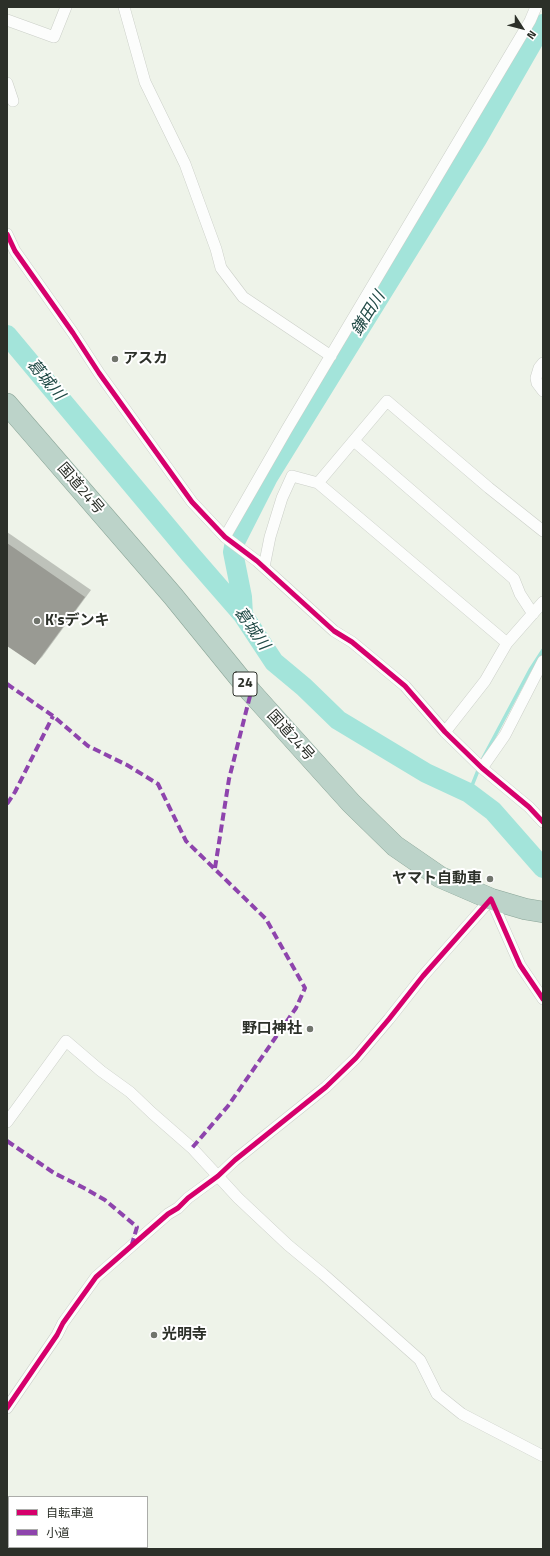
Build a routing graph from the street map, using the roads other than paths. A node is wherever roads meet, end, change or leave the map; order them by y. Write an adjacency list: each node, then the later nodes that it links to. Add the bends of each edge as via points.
1 (66, 7): 4 (street, via 54,37)
2 (124, 7): 8 (street, via 145,82 185,164 216,249 220,268 243,297)
3 (536, 7): 8 (street)
4 (7, 20)
5 (7, 82): 6 (street)
6 (13, 101)
7 (7, 234): 15 (street, via 15,250 108,386 192,502)
8 (331, 356): 15 (street)
9 (543, 363): 10 (street, via 536,378)
10 (543, 391)
11 (7, 404): 24 (highway, 国道24号 / 24, via 173,596 251,692 351,803 395,846 440,877)
12 (354, 441): 13 (street); 14 (street, via 387,401 489,488); 18 (street, via 514,579)
13 (318, 483): 16 (street, via 292,476); 19 (street)
14 (541, 524)
15 (225, 537): 16 (street)
16 (260, 564): 21 (street, via 334,631 352,642 405,686)
17 (543, 602): 18 (street)
18 (533, 614): 19 (street)
19 (507, 643): 21 (street, via 485,681)
20 (543, 661): 22 (street, via 505,735)
21 (445, 732): 22 (street)
22 (482, 768): 23 (street)
23 (543, 822)
24 (491, 899): 25 (highway, 国道24号 / 24); 26 (street, via 520,965); 28 (street, via 422,976 356,1058 326,1087)
25 (534, 911)
26 (543, 999)
27 (7, 1122): 28 (street, via 66,1041 130,1092 192,1148)
28 (218, 1176): 29 (street, via 168,1214 96,1277); 30 (street, via 288,1245 420,1360 437,1394 462,1414)
29 (7, 1408)
30 (543, 1456)

